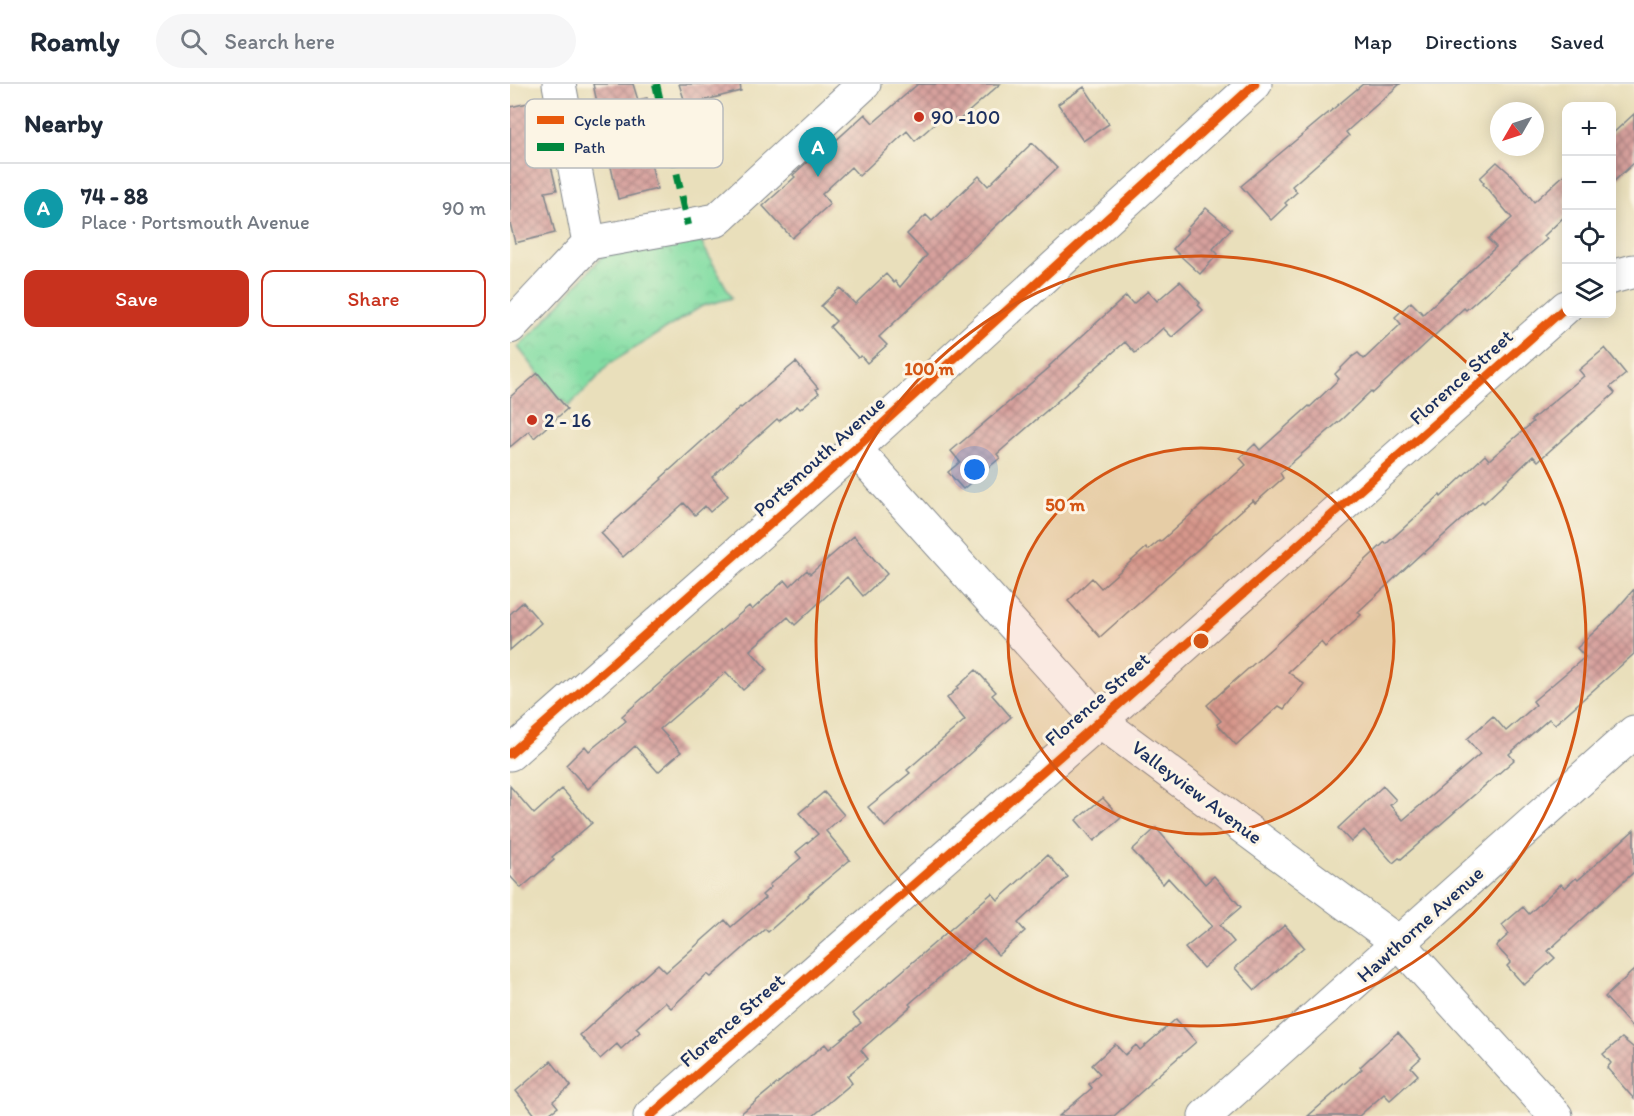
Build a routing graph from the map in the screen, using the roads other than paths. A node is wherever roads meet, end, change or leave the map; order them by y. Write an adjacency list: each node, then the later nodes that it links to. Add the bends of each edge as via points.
1 (559, 84): 4 (street)
2 (864, 84): 6 (street, via 717,220)
3 (1255, 84): 11 (street, Portsmouth Avenue)
4 (562, 99)
5 (575, 168): 6 (street)
6 (589, 243): 10 (street)
7 (1634, 271): 8 (street)
8 (1616, 276)
9 (1562, 311): 12 (street, Florence Street)
10 (510, 327)
11 (855, 448): 12 (street, Valleyview Avenue); 14 (street, Portsmouth Avenue)
12 (1100, 721): 15 (street, Valleyview Avenue); 16 (street, Florence Street)
13 (1634, 732): 15 (street, Hawthorne Avenue)
14 (510, 754)
15 (1399, 943): 17 (street, Hawthorne Avenue); 18 (street, Valleyview Avenue)
16 (650, 1116)
17 (1205, 1116)
18 (1556, 1116)

